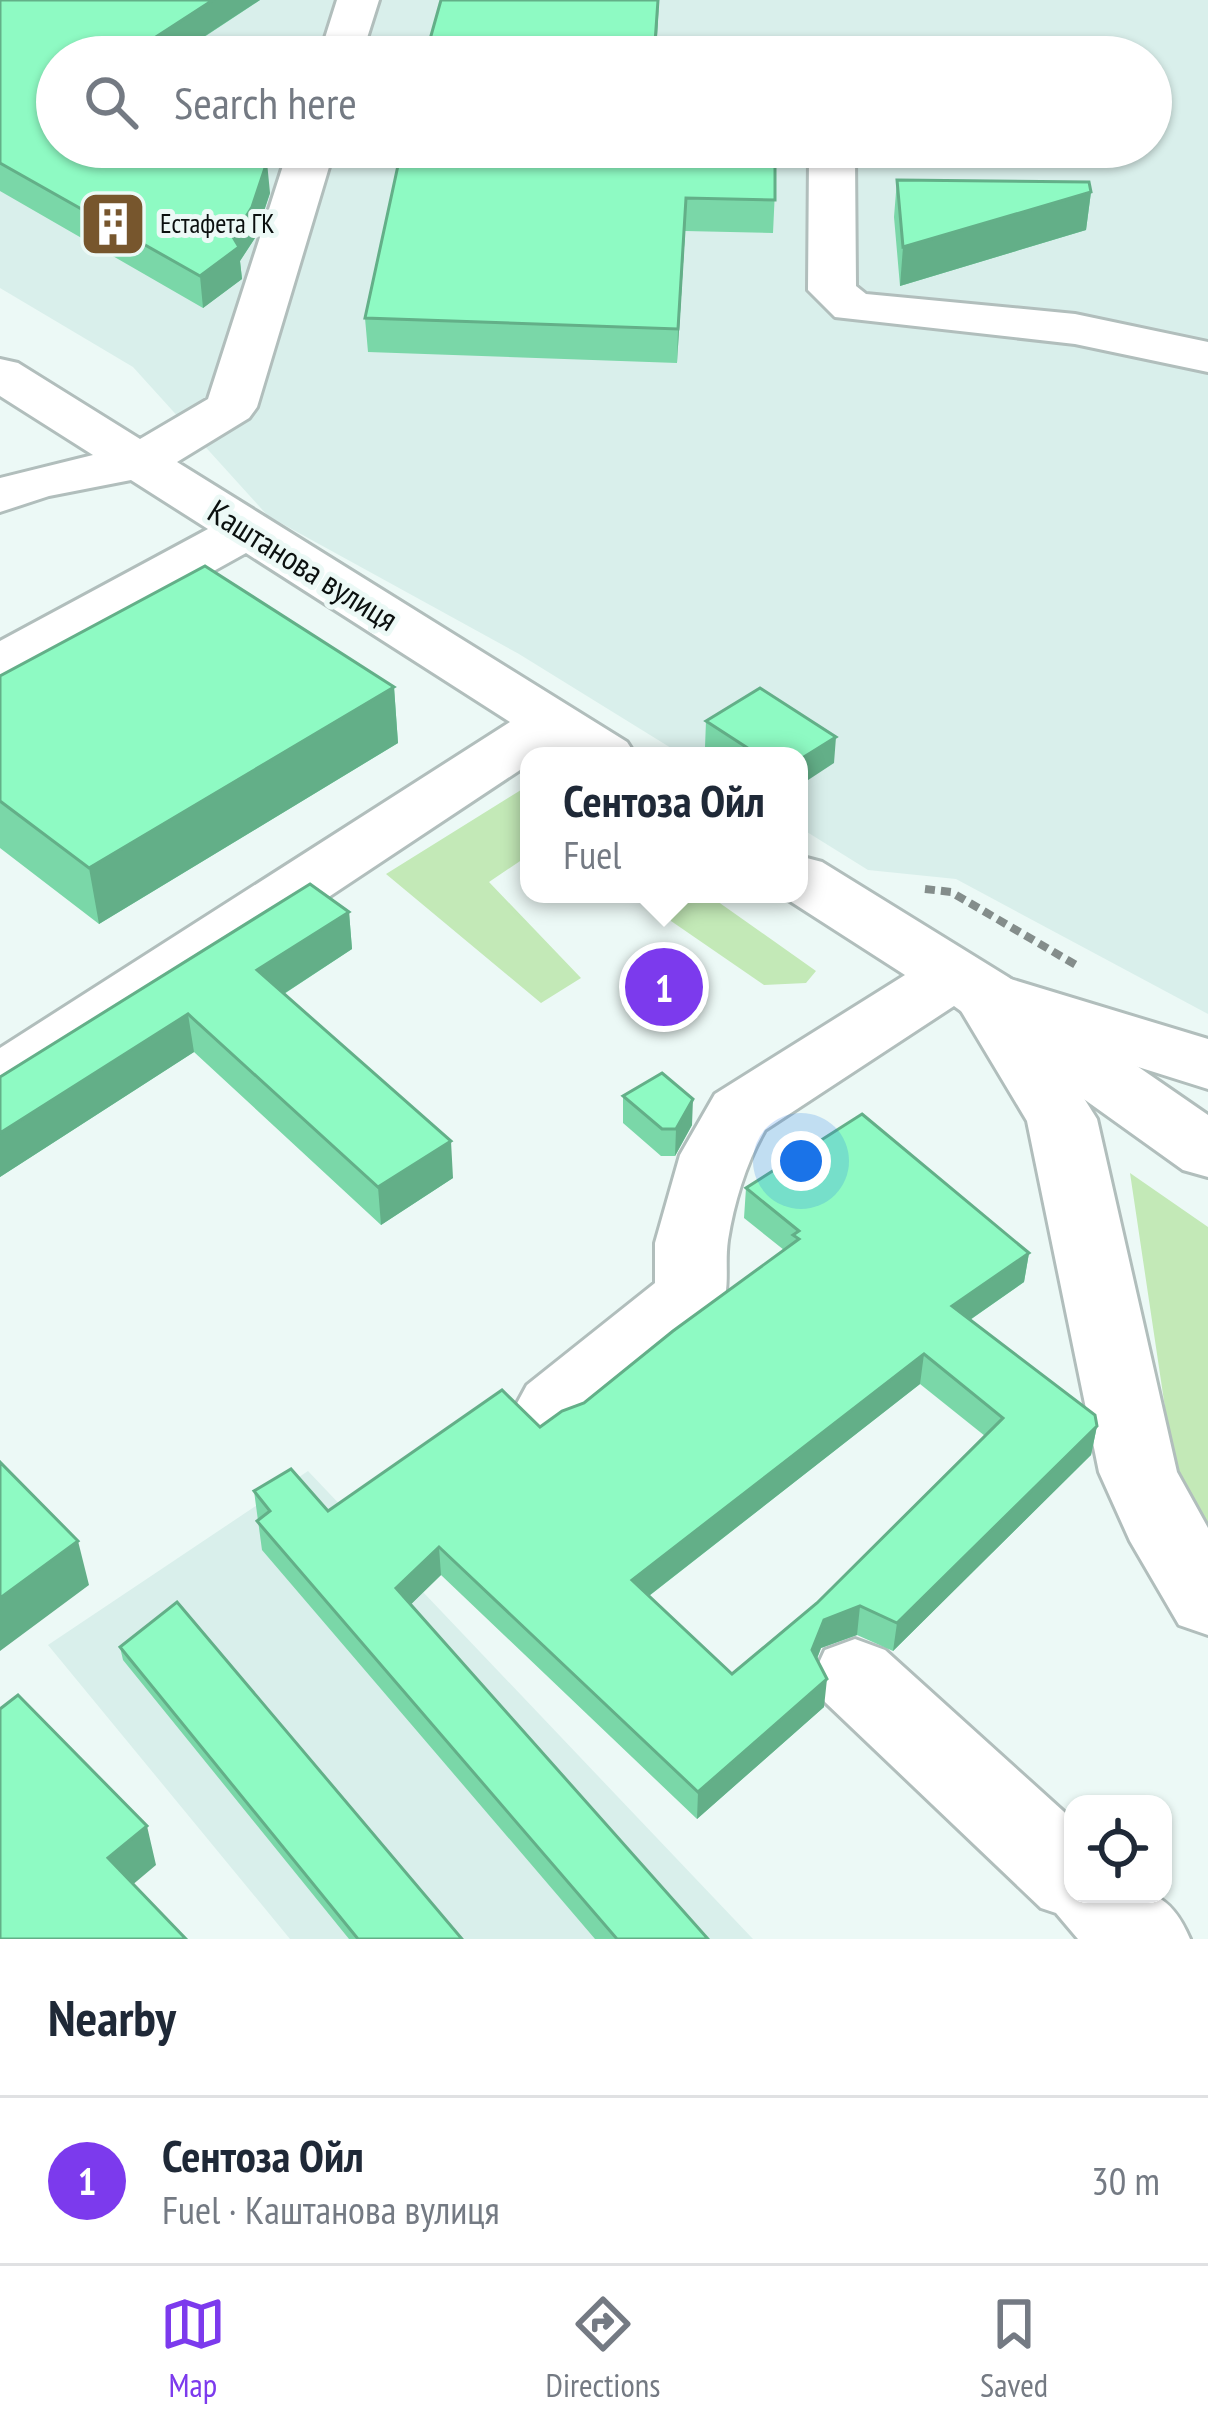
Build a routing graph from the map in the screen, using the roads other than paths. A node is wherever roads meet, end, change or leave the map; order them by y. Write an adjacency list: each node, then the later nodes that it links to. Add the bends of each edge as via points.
1 (358, 0): 2 (street)
2 (347, 36)
3 (305, 168): 7 (street, via 231,407)
4 (832, 168): 5 (street, via 832,290 852,307 1075,329)
5 (1208, 357)
6 (0, 374): 7 (street, Каштанова вулиця)
7 (140, 462): 8 (street); 9 (street, Каштанова вулиця)
8 (0, 496)
9 (248, 530): 10 (street); 11 (street, Каштанова вулиця)
10 (0, 665)
11 (553, 722): 12 (street, Каштанова вулиця); 16 (street)
12 (592, 747)
13 (808, 884): 14 (street)
14 (969, 984): 15 (street); 17 (street); 18 (street, via 740,1112 716,1155 691,1243 692,1295); 19 (street, via 1062,1119 1138,1472)
15 (1208, 1064)
16 (0, 1082)
17 (1208, 1151)
18 (554, 1407)
19 (1208, 1600)
20 (855, 1676): 21 (street)
21 (1064, 1870)
22 (1103, 1903): 23 (street)
23 (1145, 1939)

